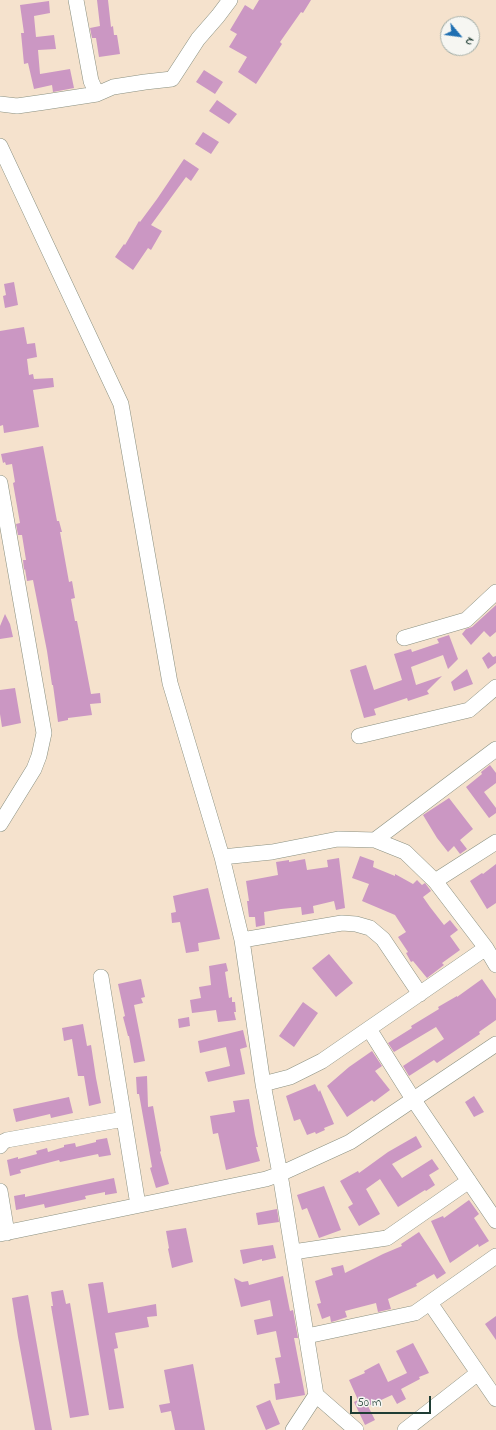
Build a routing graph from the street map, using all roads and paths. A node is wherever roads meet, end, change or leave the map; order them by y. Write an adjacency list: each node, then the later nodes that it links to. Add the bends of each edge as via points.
1 (76, 0): 3 (street, via 91,81)
2 (230, 0): 3 (street, via 198,39 172,79 113,87)
3 (97, 94): 4 (street, via 17,106)
4 (0, 104)
5 (0, 146): 15 (street, via 121,404 170,683)
6 (0, 483): 12 (street, via 44,733 34,769)
7 (496, 592): 8 (street, via 466,620)
8 (404, 638)
9 (496, 687): 10 (street, via 469,710)
10 (359, 736)
11 (496, 749): 13 (street)
12 (0, 824)
13 (375, 840): 15 (street, via 338,839 272,852); 16 (street, via 405,852)
14 (496, 842): 16 (street)
15 (222, 856): 17 (street)
16 (435, 880): 18 (street)
17 (242, 940): 21 (street, via 342,923 370,928 382,939); 24 (street)
18 (486, 948): 19 (street); 21 (street)
19 (496, 965)
20 (101, 977): 26 (street)
21 (420, 994): 22 (street)
22 (369, 1029): 24 (street, via 303,1071); 25 (street)
23 (496, 1044): 25 (street)
24 (263, 1084): 28 (street)
25 (413, 1099): 28 (street, via 350,1142); 29 (street)
26 (124, 1119): 27 (street, via 7,1140); 31 (street)
27 (0, 1146)
28 (280, 1174): 31 (street); 34 (street)
29 (469, 1181): 32 (street); 34 (street, via 387,1238)
30 (0, 1192): 33 (street)
31 (138, 1205): 33 (street)
32 (496, 1220)
33 (3, 1233)
34 (293, 1252): 37 (street)
35 (496, 1256): 36 (street)
36 (430, 1303): 37 (street, via 415,1313); 38 (street)
37 (307, 1336): 39 (street)
38 (478, 1373): 40 (street); 43 (street)
39 (316, 1395): 41 (street); 42 (street)
40 (496, 1399)
41 (293, 1430)
42 (356, 1430)
43 (405, 1430)

